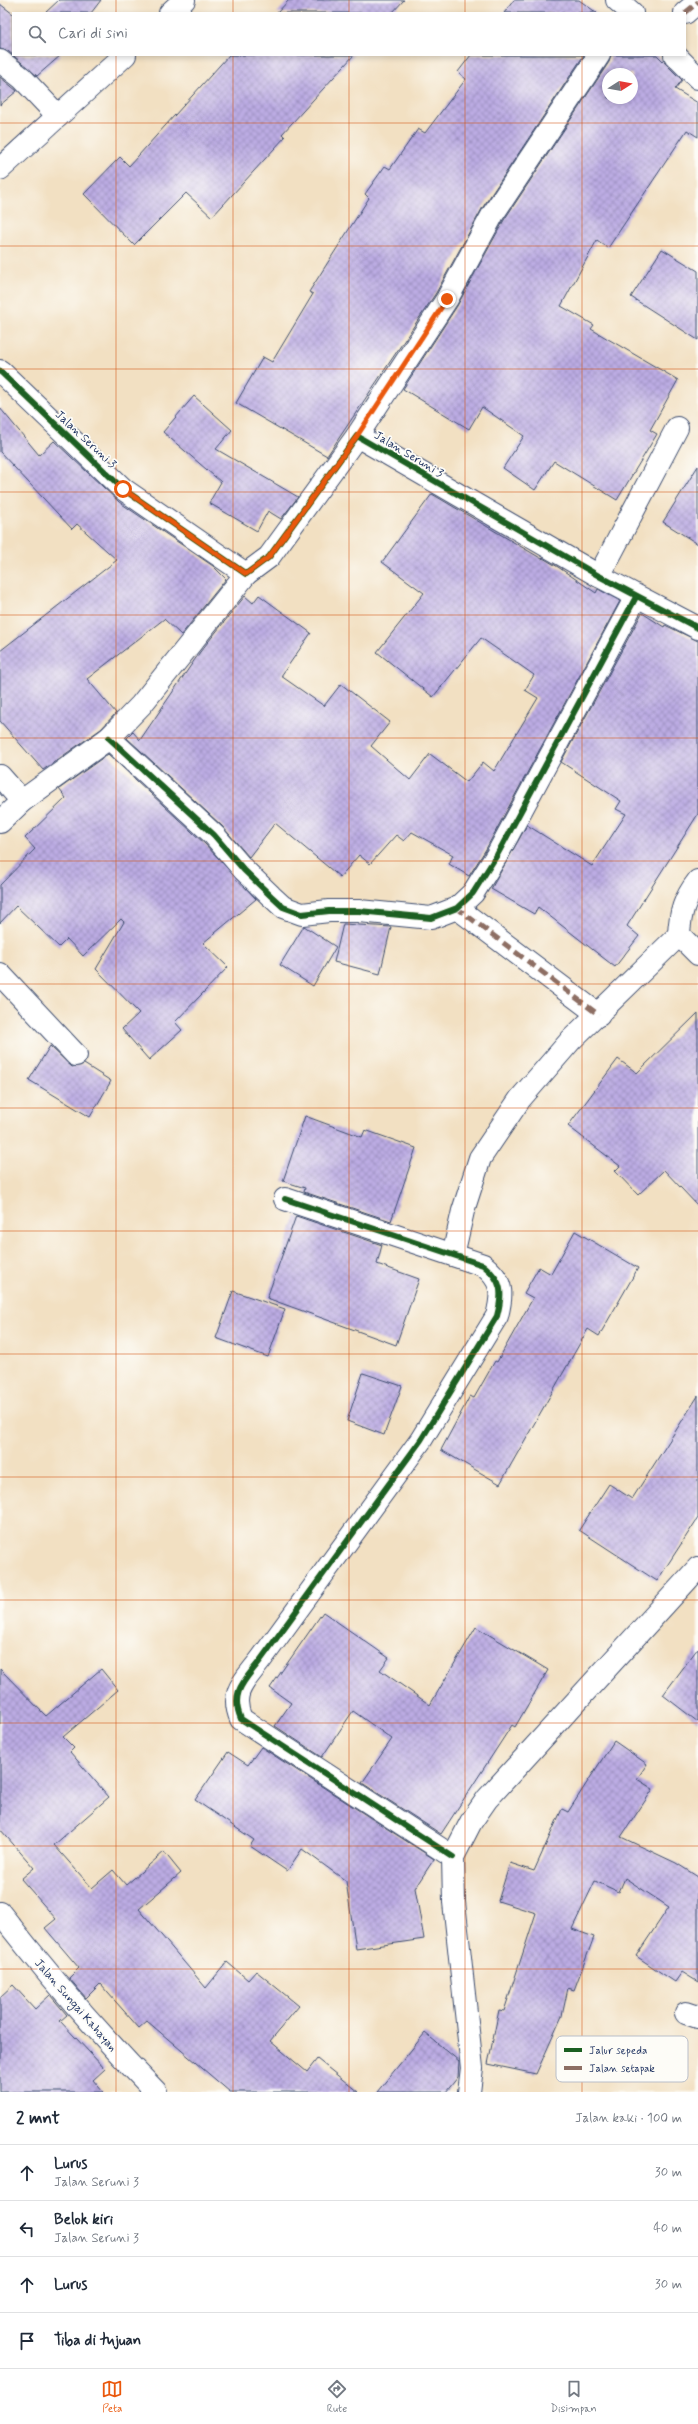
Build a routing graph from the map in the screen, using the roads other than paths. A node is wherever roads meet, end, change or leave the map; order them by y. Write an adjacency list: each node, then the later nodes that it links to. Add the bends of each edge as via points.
1 (184, 0): 3 (street)
2 (698, 2): 4 (street)
3 (171, 12)
4 (686, 12)
5 (124, 56): 10 (street)
6 (598, 56): 14 (street, via 493,214 447,299)
7 (676, 56): 9 (street)
8 (0, 61): 10 (street, via 22,78)
9 (698, 78)
10 (58, 116): 11 (street)
11 (0, 169)
12 (0, 370): 15 (street, Jalan Seruni 3, via 123,489)
13 (677, 428): 16 (street)
14 (357, 436): 15 (street, Jalan Seruni 3, via 269,557); 16 (street, Jalan Seruni 3)
15 (246, 574): 19 (street, via 140,705)
16 (599, 576): 17 (street, Jalan Seruni 3)
17 (636, 597): 18 (street, Jalan Seruni 3); 24 (street, via 497,855 473,893)
18 (698, 628)
19 (109, 738): 21 (street); 24 (street, via 197,819 244,870 283,907 302,914 359,911 431,918)
20 (0, 776): 21 (street)
21 (22, 801): 22 (street)
22 (0, 822)
23 (698, 881): 25 (street, via 687,895 680,914)
24 (457, 908): 28 (street)
25 (679, 935): 26 (street); 28 (street)
26 (698, 954)
27 (0, 974): 29 (street)
28 (599, 1015): 31 (street, via 571,1040 520,1099 480,1158 463,1211)
29 (76, 1055)
30 (285, 1199): 31 (street)
31 (453, 1255): 33 (street, via 483,1265 495,1274 501,1300 497,1316 421,1440 237,1693 235,1706 241,1719)
32 (698, 1568): 33 (street, via 487,1799 471,1822)
33 (453, 1857): 36 (street, via 454,1902 472,2068)
34 (0, 1913): 35 (street, Jalan Sungai Kahayan, via 115,2050)
35 (156, 2092)
36 (469, 2092)

